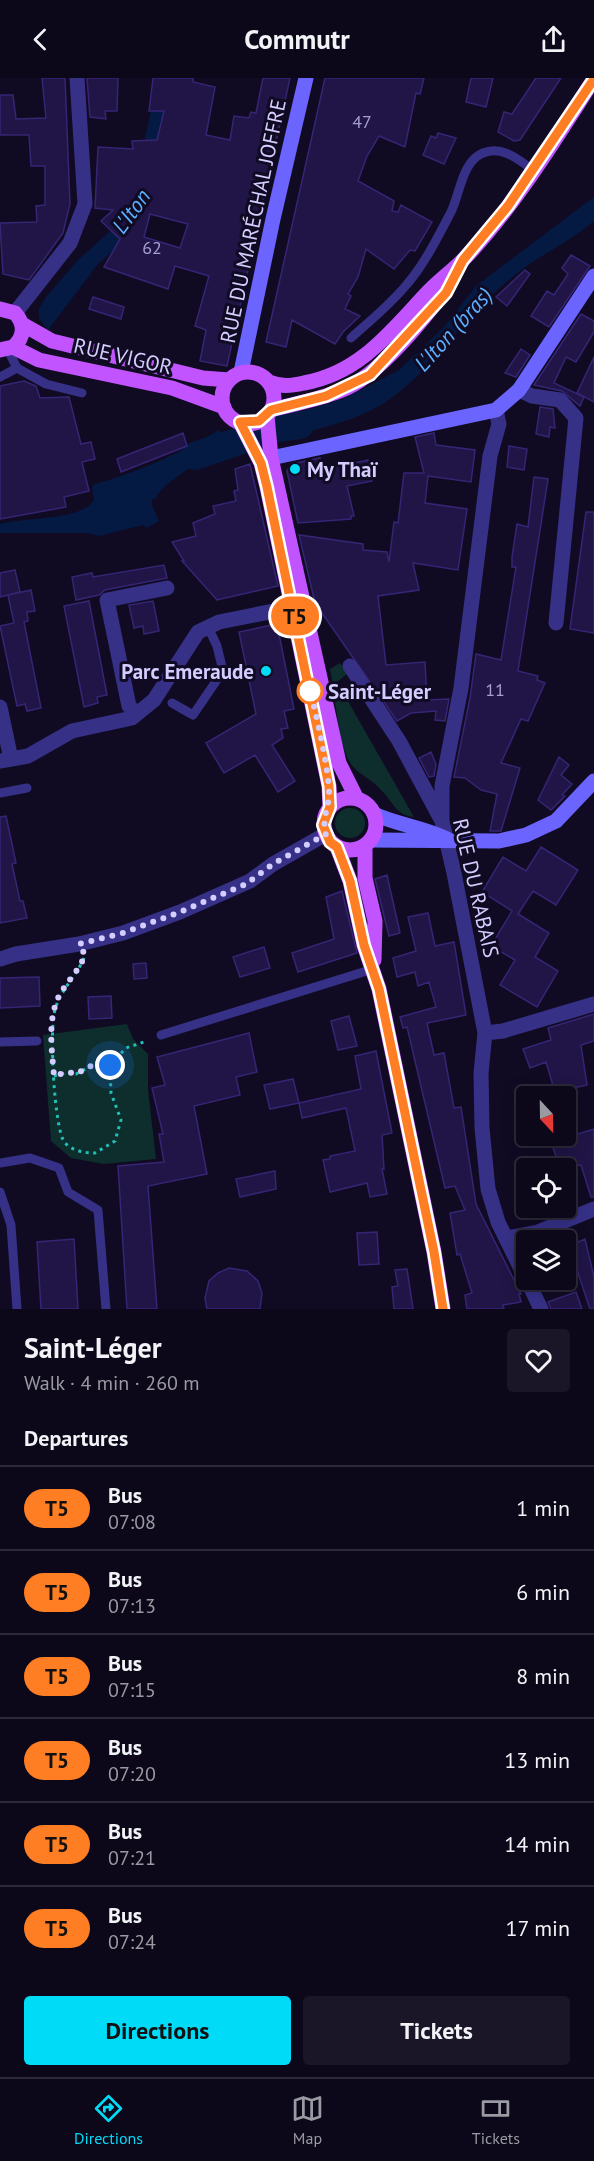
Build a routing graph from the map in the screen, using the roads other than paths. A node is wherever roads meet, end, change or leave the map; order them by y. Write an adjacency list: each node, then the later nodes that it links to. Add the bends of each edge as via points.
1 (78, 78): 7 (street, via 85,204 70,243)
2 (306, 78): 11 (street, RUE DU MARÉCHAL JOFFRE)
3 (594, 80): 4 (main road)
4 (533, 170): 5 (main road); 8 (lane, via 496,150 474,159 452,210 410,282)
5 (463, 260): 13 (main road, via 374,350 352,366 311,382 282,387); 18 (main road, via 446,293 370,375)
6 (594, 276): 14 (street)
7 (17, 319): 9 (main road, via 21,338); 11 (main road, RUE VIGOR, via 49,341 203,378)
8 (351, 338)
9 (11, 350): 10 (lane); 16 (main road, RUE VIGOR, via 39,360 171,388)
10 (17, 368): 12 (lane); 15 (lane, via 46,384)
11 (235, 376): 13 (main road, via 261,375); 16 (main road, via 222,393)
12 (0, 377)
13 (269, 382): 18 (main road, via 274,395)
14 (519, 390): 17 (street); 23 (street, via 560,400 576,418)
15 (82, 393)
16 (224, 407): 19 (main road)
17 (496, 410): 20 (street); 36 (street, via 500,424 490,456 460,688 442,786)
18 (268, 417): 19 (main road); 20 (main road)
19 (243, 427): 20 (main road)
20 (267, 457): 22 (main road); 33 (main road, via 339,763)
21 (168, 588): 28 (street, via 107,600 129,706)
22 (294, 607): 24 (street); 34 (main road)
23 (555, 623)
24 (208, 627): 26 (lane, via 223,671 193,715); 28 (street, via 198,632 154,700)
25 (350, 666): 36 (street, RUE DU RABAIS, via 399,741)
26 (172, 703)
27 (0, 707): 29 (street)
28 (137, 714): 29 (street, via 72,731 28,756)
29 (5, 760)
30 (594, 781): 38 (street, via 556,821 526,835 499,841)
31 (27, 788): 32 (lane)
32 (0, 794)
33 (357, 799): 34 (main road, via 338,801); 35 (main road)
34 (330, 807): 37 (main road, via 325,815)
35 (374, 814): 38 (street); 39 (main road, via 376,823)
36 (442, 821): 38 (street, RUE DU RABAIS)
37 (326, 834): 40 (main road); 41 (street, via 246,884 180,912 123,933)
38 (447, 839): 39 (street); 44 (street, RUE DU RABAIS)
39 (368, 843): 40 (main road, via 347,850); 42 (main road, via 366,878 375,921)
40 (337, 847): 42 (main road)
41 (0, 959)
42 (373, 969): 45 (lane); 56 (main road)
43 (594, 1004): 44 (street)
44 (485, 1033): 51 (street, RUE DU RABAIS, via 482,1128 488,1189)
45 (161, 1035)
46 (37, 1041): 47 (lane)
47 (0, 1042)
48 (0, 1163): 55 (lane, via 30,1158 59,1168 68,1192 98,1210)
49 (0, 1192): 54 (lane, via 11,1225)
50 (593, 1212): 51 (street, via 538,1232)
51 (507, 1238): 52 (street, RUE DU RABAIS)
52 (516, 1256)
53 (532, 1290): 57 (street, RUE DU RABAIS)
54 (17, 1309)
55 (106, 1309)
56 (443, 1309)
57 (541, 1309)

